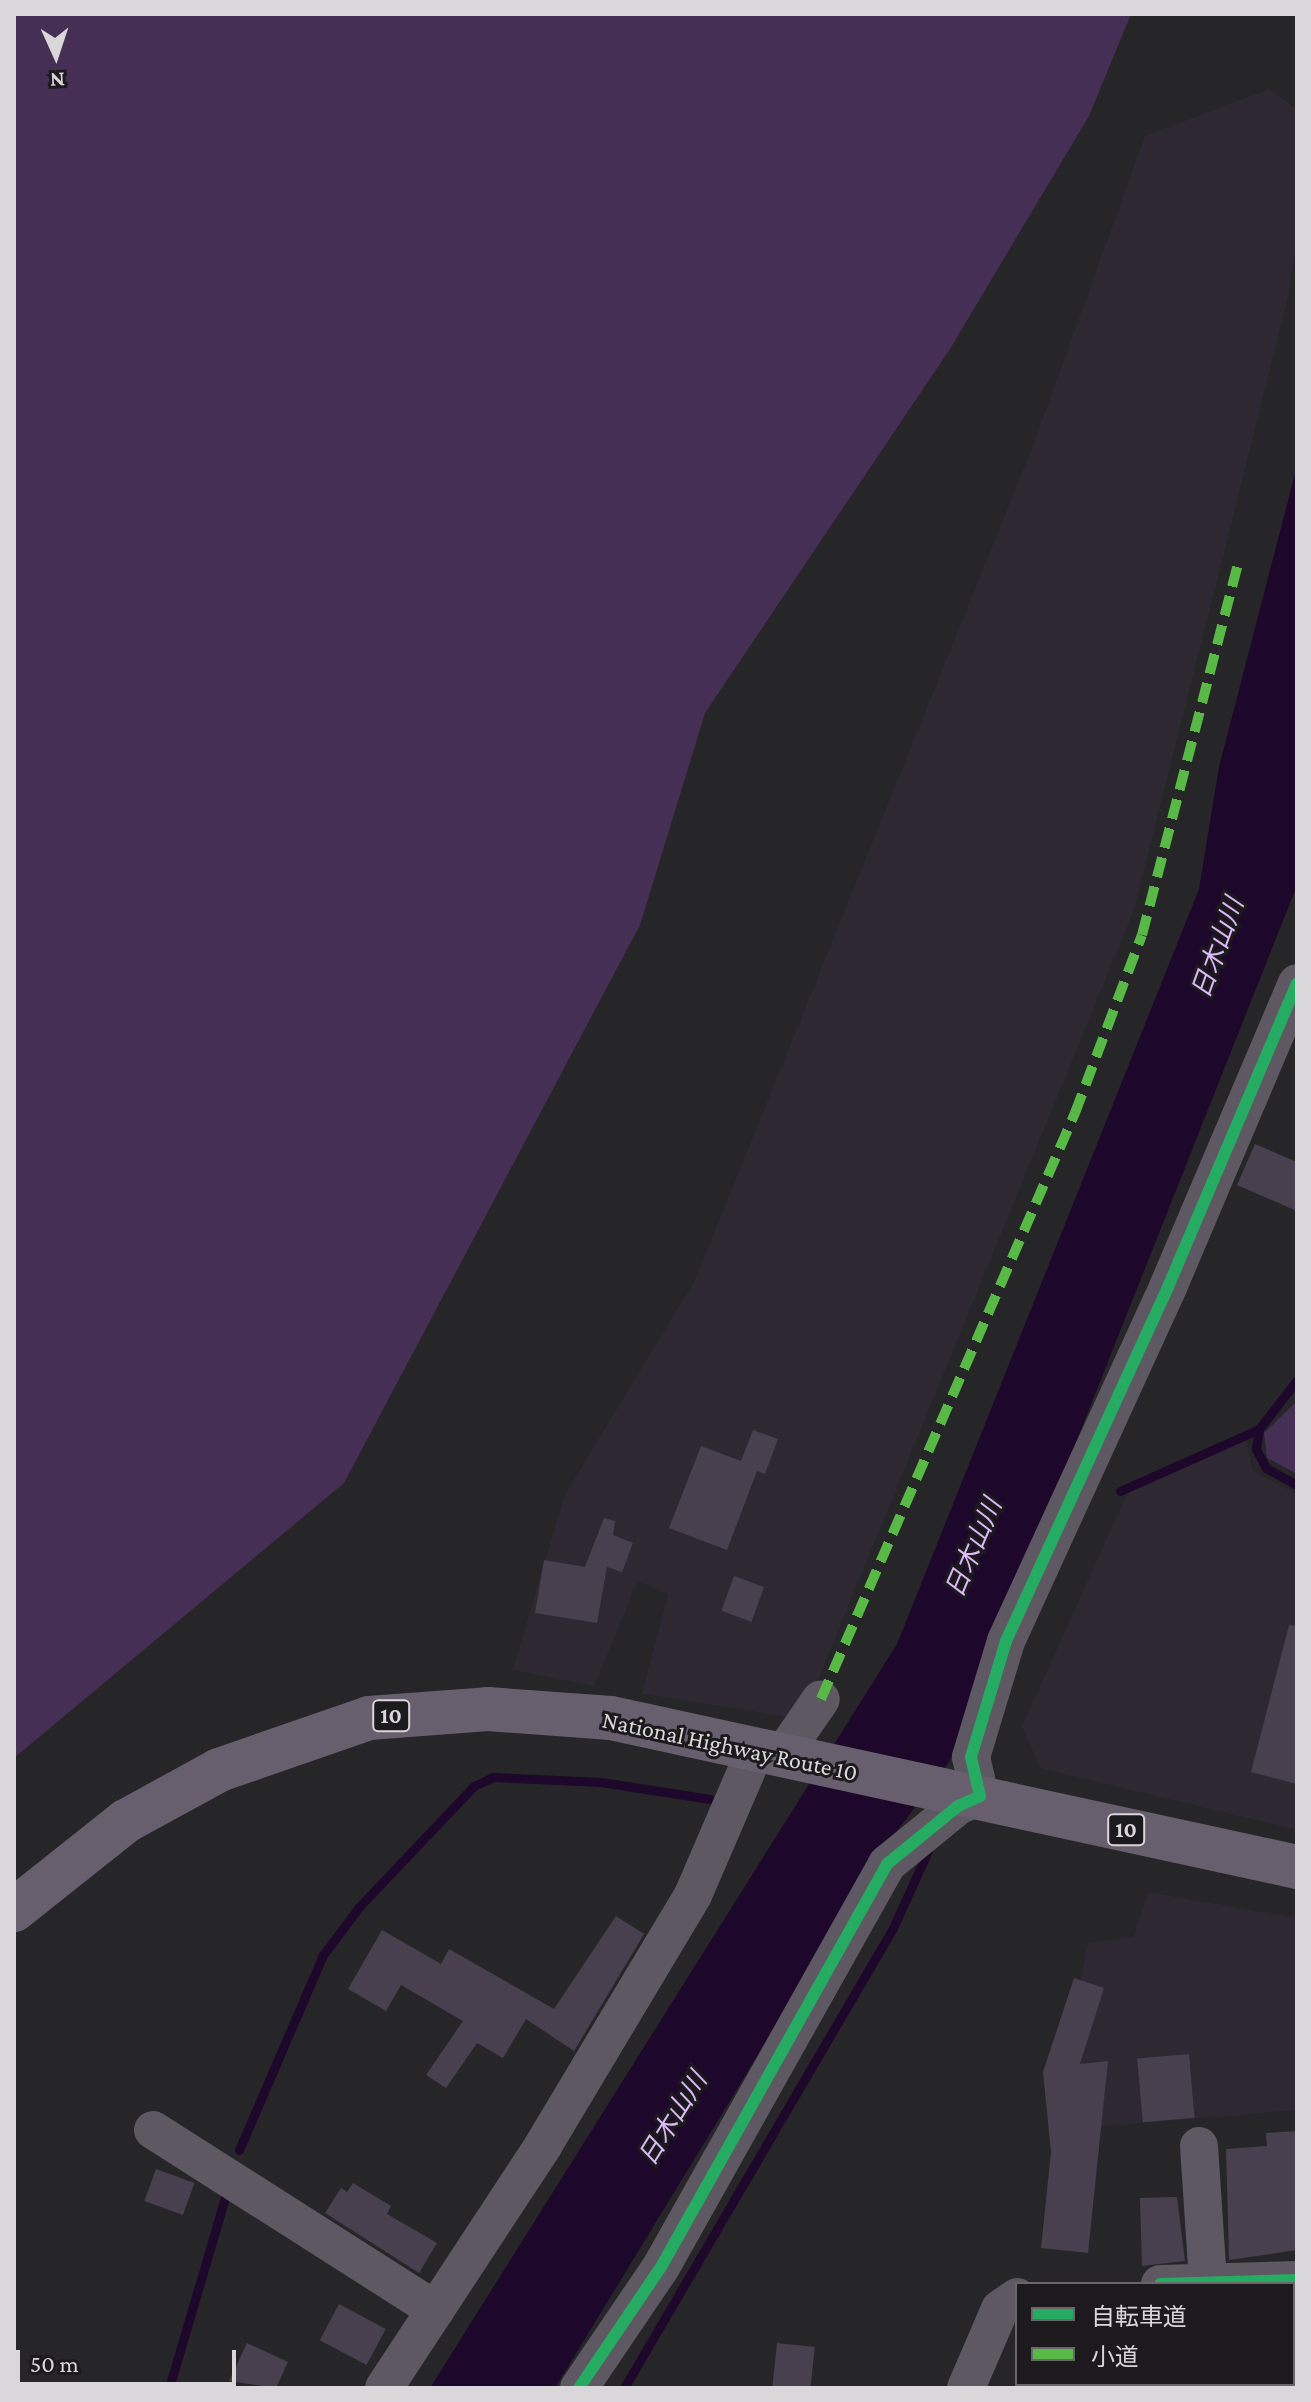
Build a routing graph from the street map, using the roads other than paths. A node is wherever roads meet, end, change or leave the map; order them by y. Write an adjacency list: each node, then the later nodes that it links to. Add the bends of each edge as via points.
1 (1297, 983): 4 (street, via 1168,1287 1006,1641 971,1757)
2 (821, 1699): 3 (street)
3 (784, 1757): 4 (highway, National Highway Route 10 / 10); 6 (highway, National Highway Route 10 / 10, via 611,1718 488,1709 369,1718 219,1770 126,1821); 13 (street)
4 (968, 1795): 5 (highway, National Highway Route 10 / 10); 16 (street, via 887,1864 661,2267)
5 (1297, 1867)
6 (14, 1910)
7 (153, 2130): 13 (street)
8 (1199, 2146): 10 (street)
9 (1297, 2280): 10 (street)
10 (1208, 2281): 11 (street)
11 (1192, 2282)
12 (1015, 2298): 14 (street, via 1000,2309)
13 (436, 2310): 15 (street)
14 (975, 2385)
15 (384, 2388)
16 (579, 2388)

